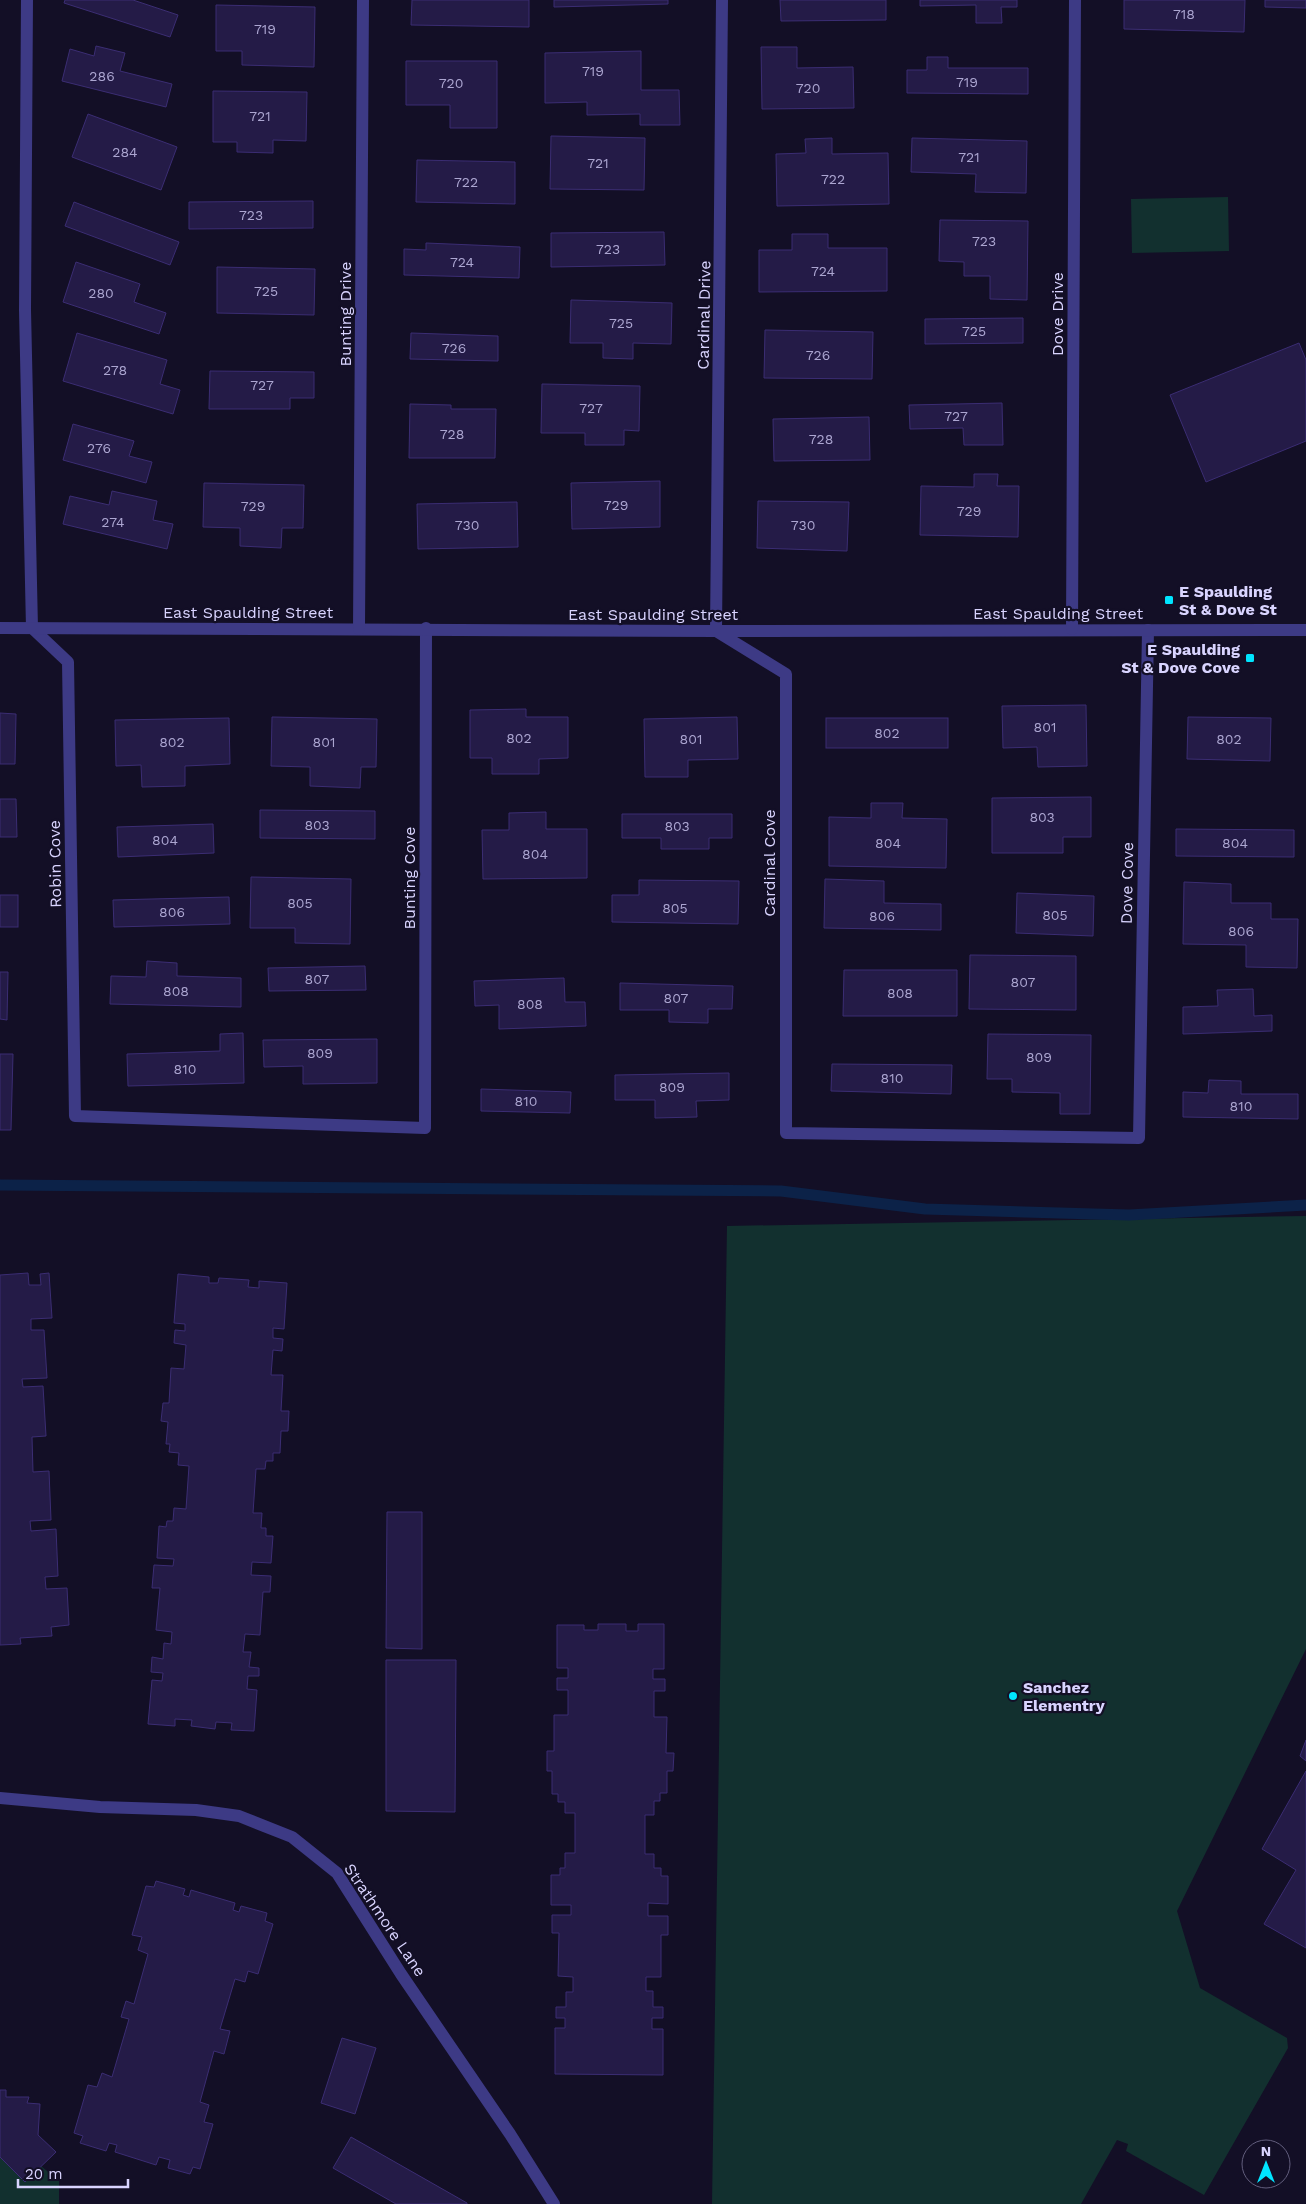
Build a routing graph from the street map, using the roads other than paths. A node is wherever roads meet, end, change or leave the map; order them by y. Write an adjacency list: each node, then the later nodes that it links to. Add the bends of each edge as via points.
1 (27, 0): 6 (street, via 25,310)
2 (363, 0): 8 (street, Bunting Drive)
3 (722, 0): 12 (street, Cardinal Drive)
4 (1076, 0): 9 (street, Dove Drive)
5 (0, 628): 6 (street, East Spaulding Street)
6 (32, 628): 8 (street, East Spaulding Street); 13 (street, Robin Cove, via 68,662 75,1116)
7 (426, 628): 8 (street, East Spaulding Street); 12 (street, East Spaulding Street); 13 (street, Bunting Cove)
8 (359, 629)
9 (1072, 629): 10 (street, East Spaulding Street); 12 (street, East Spaulding Street)
10 (1148, 630): 11 (street, East Spaulding Street); 14 (street, Dove Cove, via 1139,1138)
11 (1306, 630)
12 (716, 631): 14 (street, Cardinal Cove, via 786,674)
13 (425, 1128)
14 (786, 1133)
15 (0, 1798): 16 (street, Strathmore Lane, via 213,1812 239,1816 292,1837 337,1873)
16 (554, 2204)

